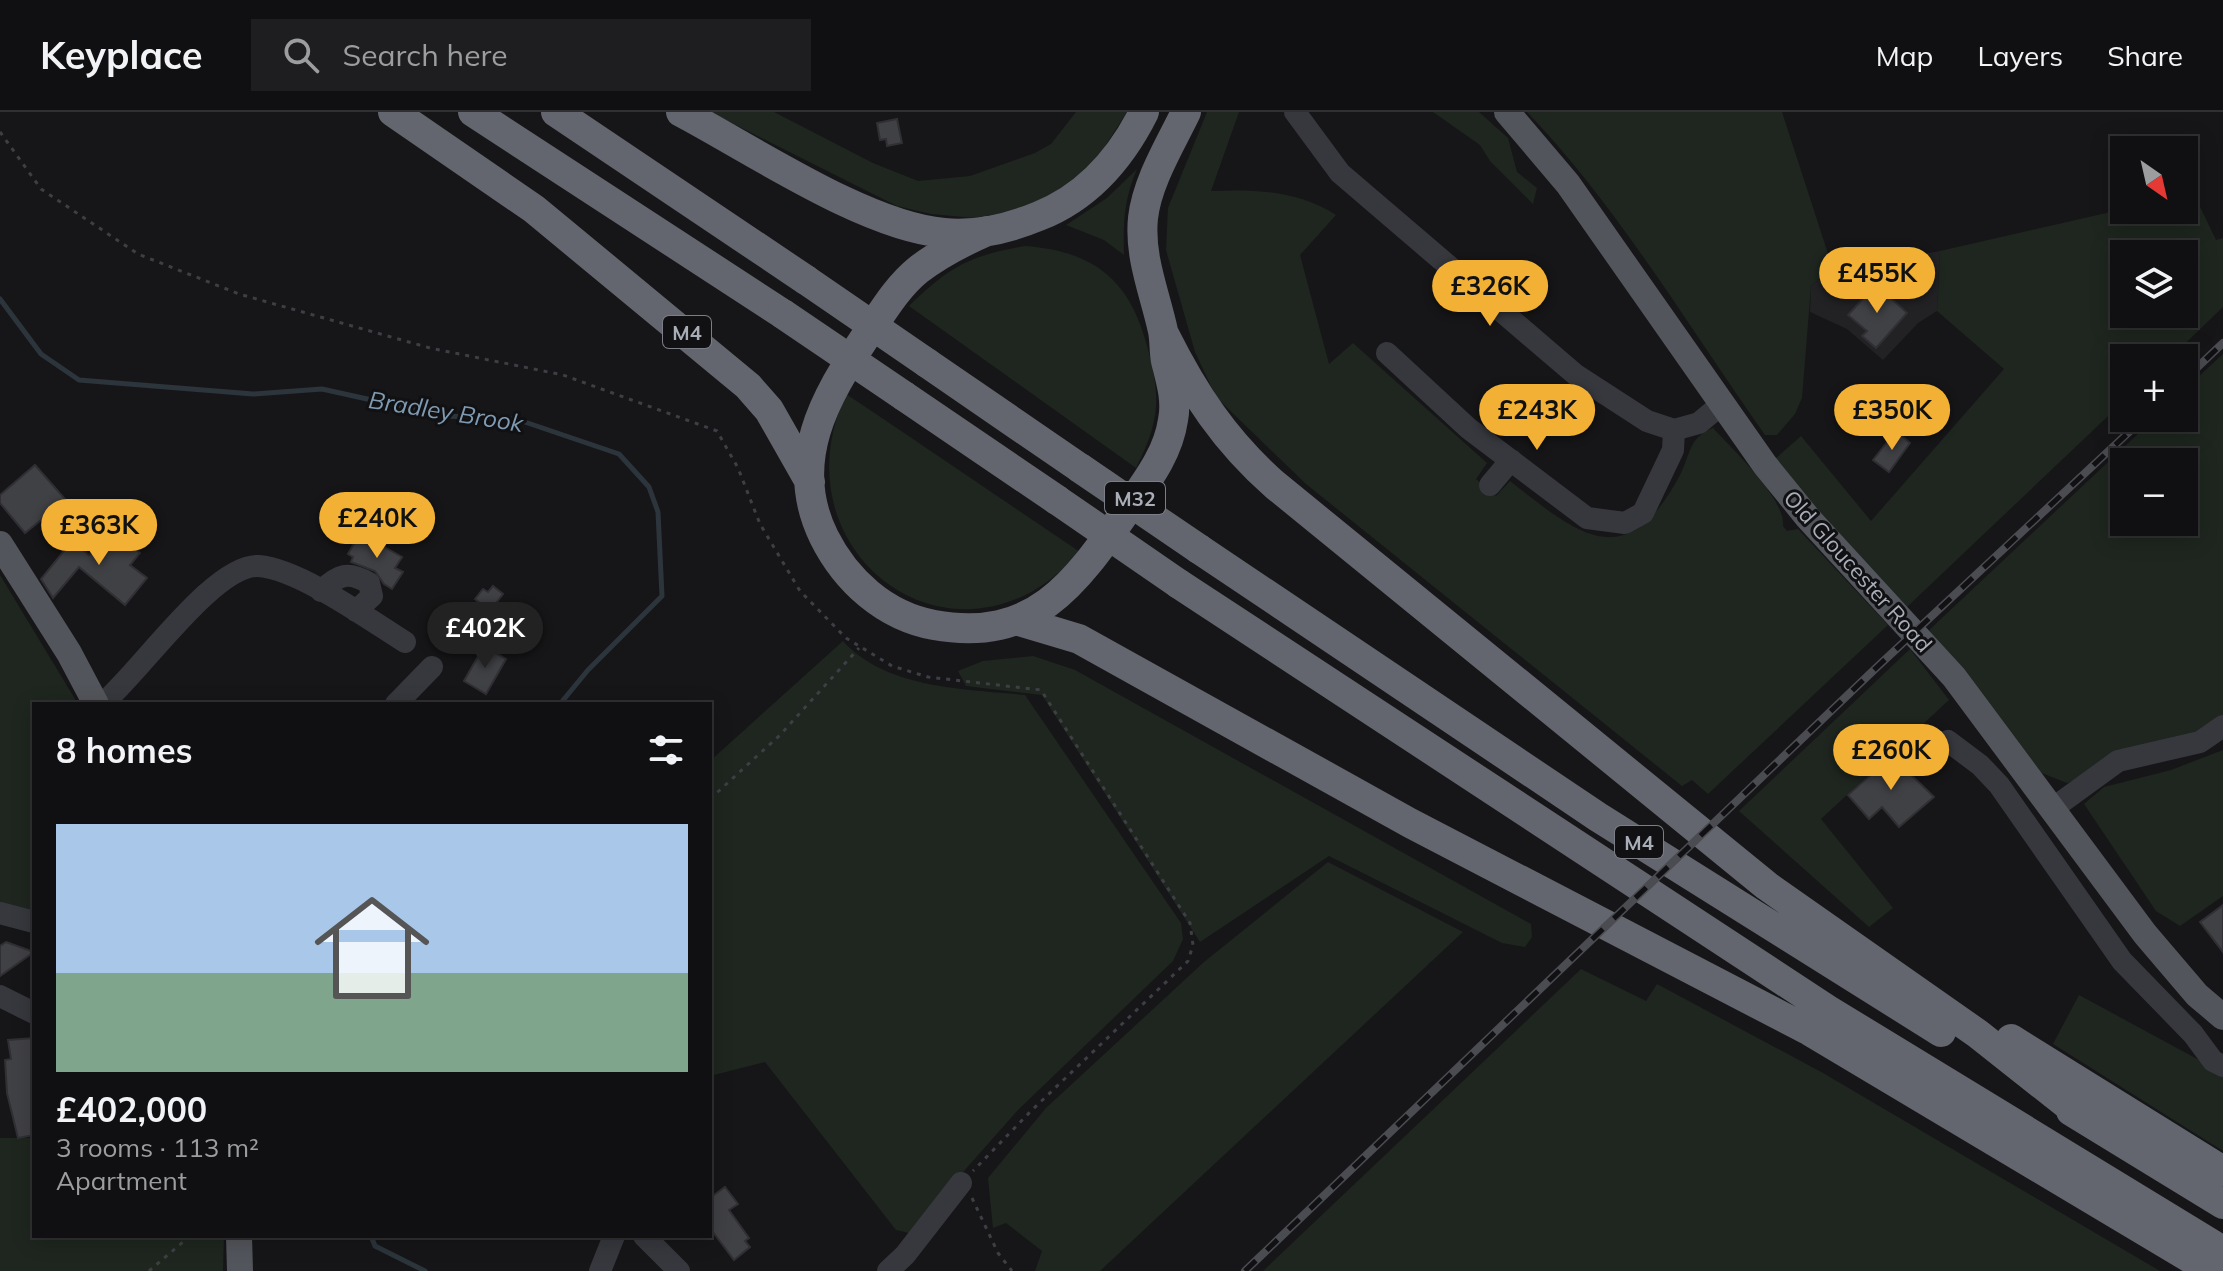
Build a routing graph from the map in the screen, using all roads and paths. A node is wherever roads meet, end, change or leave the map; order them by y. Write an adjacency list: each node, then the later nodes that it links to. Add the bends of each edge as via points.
1 (393, 112): 17 (highway, M4, via 534,209 748,386 769,410)
2 (473, 112): 47 (highway, M4, bridge, via 1817,1003)
3 (556, 112): 39 (highway, M4, bridge, via 1598,817)
4 (681, 112): 10 (highway, via 887,220 945,233)
5 (1144, 112): 10 (highway, M32, via 1112,164 1084,191 1041,215)
6 (1186, 112): 11 (highway, M32, via 1153,182 1143,217 1145,261)
7 (1295, 112): 14 (street, via 1340,173 1576,375 1647,421)
8 (1507, 112): 13 (main road, Old Gloucester Road, via 1568,184)
9 (0, 132): 15 (path, via 41,189 138,254 239,294 430,348 563,375)
10 (987, 231): 17 (highway, M32, via 947,249 893,295 831,389 812,443)
11 (1164, 334): 20 (highway, M32, via 1174,414 1154,471 1071,585 1038,611); 28 (highway, M4, via 1191,388 1239,453)
12 (1387, 353): 16 (street)
13 (1723, 403): 14 (street, via 1699,423); 32 (main road, Old Gloucester Road, via 1808,518 1954,677)
14 (1674, 430): 16 (street, via 1673,450 1650,503 1636,520 1625,523 1576,513)
15 (717, 431)
16 (1511, 460): 18 (street)
17 (810, 482): 20 (highway, M32, via 816,518 832,551 859,585 887,607 951,627)
18 (1490, 485)
19 (0, 544): 25 (main road, via 80,659)
20 (1016, 620): 54 (highway, via 1079,639 1410,823 1810,1031)
21 (405, 642): 26 (street, via 321,591 269,567 250,566 197,602)
22 (860, 646): 31 (path, via 780,735)
23 (432, 667): 27 (street)
24 (1041, 690): 41 (path, via 1190,923 1193,945 1188,961)
25 (95, 702)
26 (104, 702)
27 (398, 702)
28 (1564, 719): 39 (highway, M4, via 1767,886 1978,1034); 40 (highway, M4, via 1872,951)
29 (2223, 726): 32 (street, via 2200,742 2118,761)
30 (1916, 760): 38 (street, via 1948,741 1980,765 2122,961)
31 (712, 797)
32 (2052, 809): 37 (main road, Old Gloucester Road, via 2145,934)
33 (0, 913): 34 (street)
34 (32, 921)
35 (0, 996): 36 (street)
36 (32, 1012)
37 (2223, 1017)
38 (2223, 1066)
39 (2088, 1121): 42 (highway, M4)
40 (2223, 1171)
41 (961, 1183): 52 (street); 53 (path, via 978,1204 998,1253)
42 (2223, 1204)
43 (188, 1238): 48 (path)
44 (239, 1238): 49 (main road)
45 (613, 1238): 50 (street)
46 (646, 1238): 51 (street)
47 (2223, 1251)
48 (149, 1271)
49 (240, 1271)
50 (600, 1271)
51 (679, 1271)
52 (888, 1271)
53 (1012, 1271)
54 (2212, 1271)

